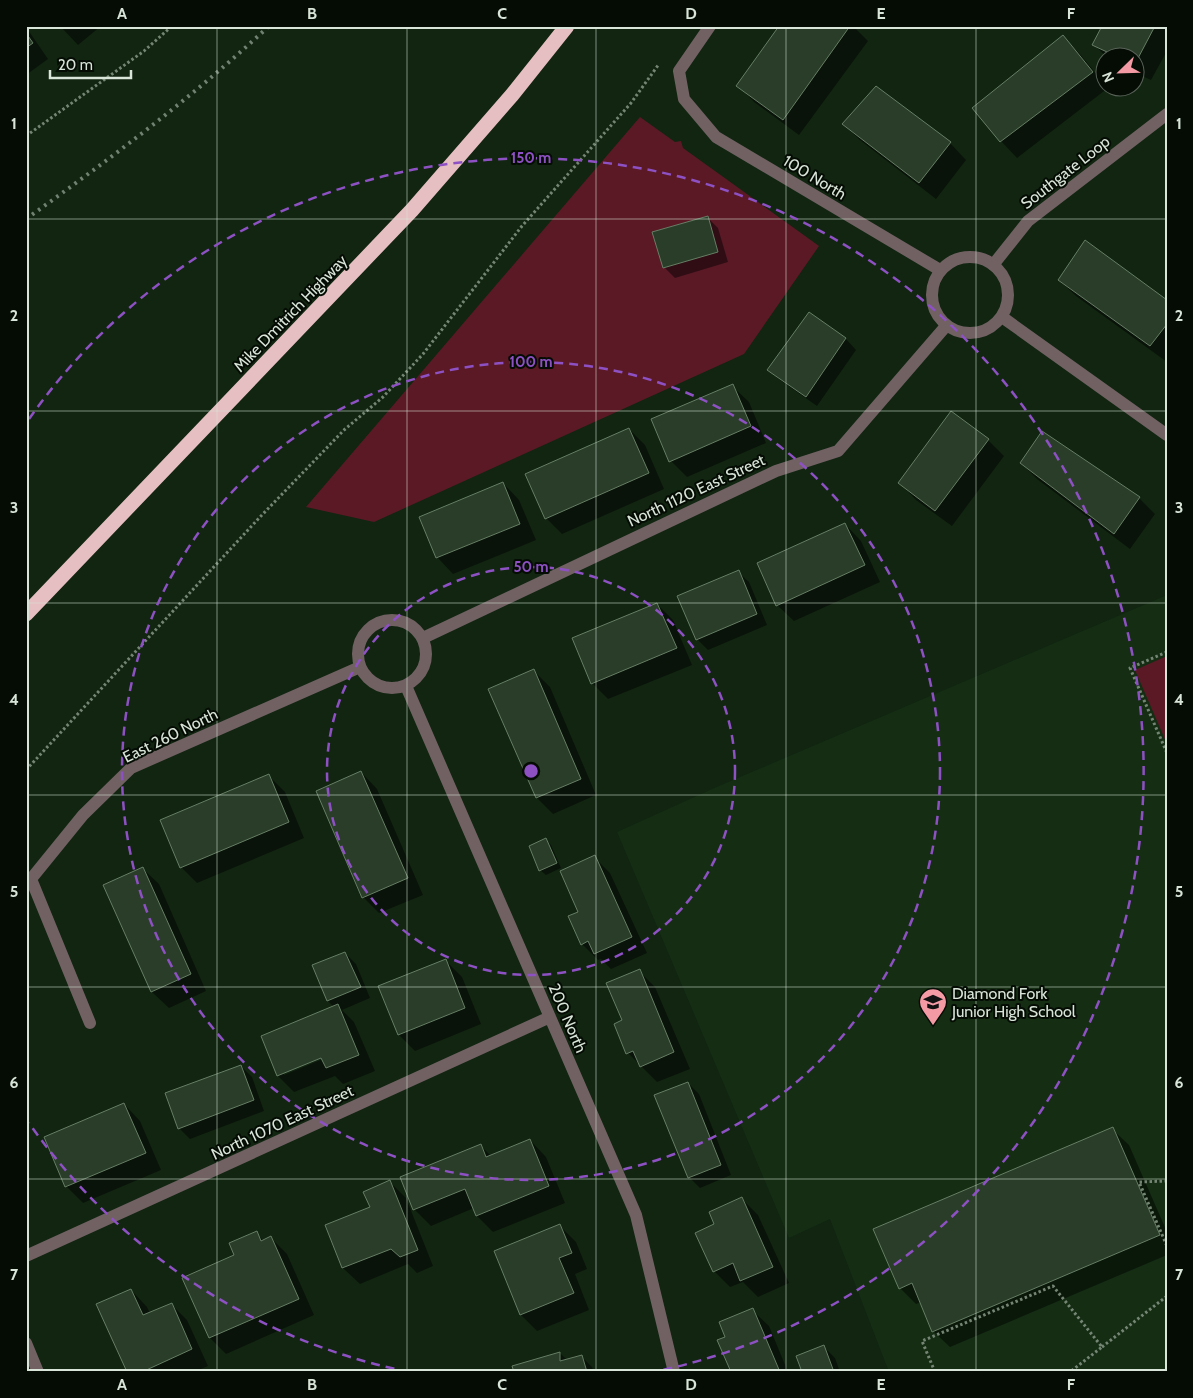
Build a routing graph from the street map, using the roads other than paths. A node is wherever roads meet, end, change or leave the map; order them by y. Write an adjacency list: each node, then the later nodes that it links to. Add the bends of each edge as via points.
1 (567, 26): 9 (highway, Mike Dmitrich Highway, via 412,210)
2 (710, 26): 5 (street, 100 North, via 680,70 684,99 716,137)
3 (1167, 114): 4 (street, Southgate Loop, via 1028,221)
4 (993, 265): 5 (street, via 975,257 963,257); 6 (street, via 1005,280 1008,292)
5 (940, 270): 7 (street, via 931,294 938,317)
6 (1002, 317): 7 (street, via 994,326 970,334); 8 (street)
7 (946, 326): 10 (street, North 1120 East Street, via 838,450 776,471)
8 (1167, 435)
9 (26, 614)
10 (423, 638): 11 (street, via 406,622 394,619 372,625 359,644 357,656); 12 (street, via 426,660 416,680)
11 (360, 667): 12 (street, via 374,684 396,689); 14 (street, East 260 North, via 131,768 84,815 31,879)
12 (406, 686): 13 (street, 200 North)
13 (550, 1017): 15 (street, North 1070 East Street); 18 (street, 200 North, via 636,1215)
14 (90, 1023)
15 (26, 1256)
16 (26, 1343): 17 (street)
17 (38, 1372)
18 (674, 1372)

